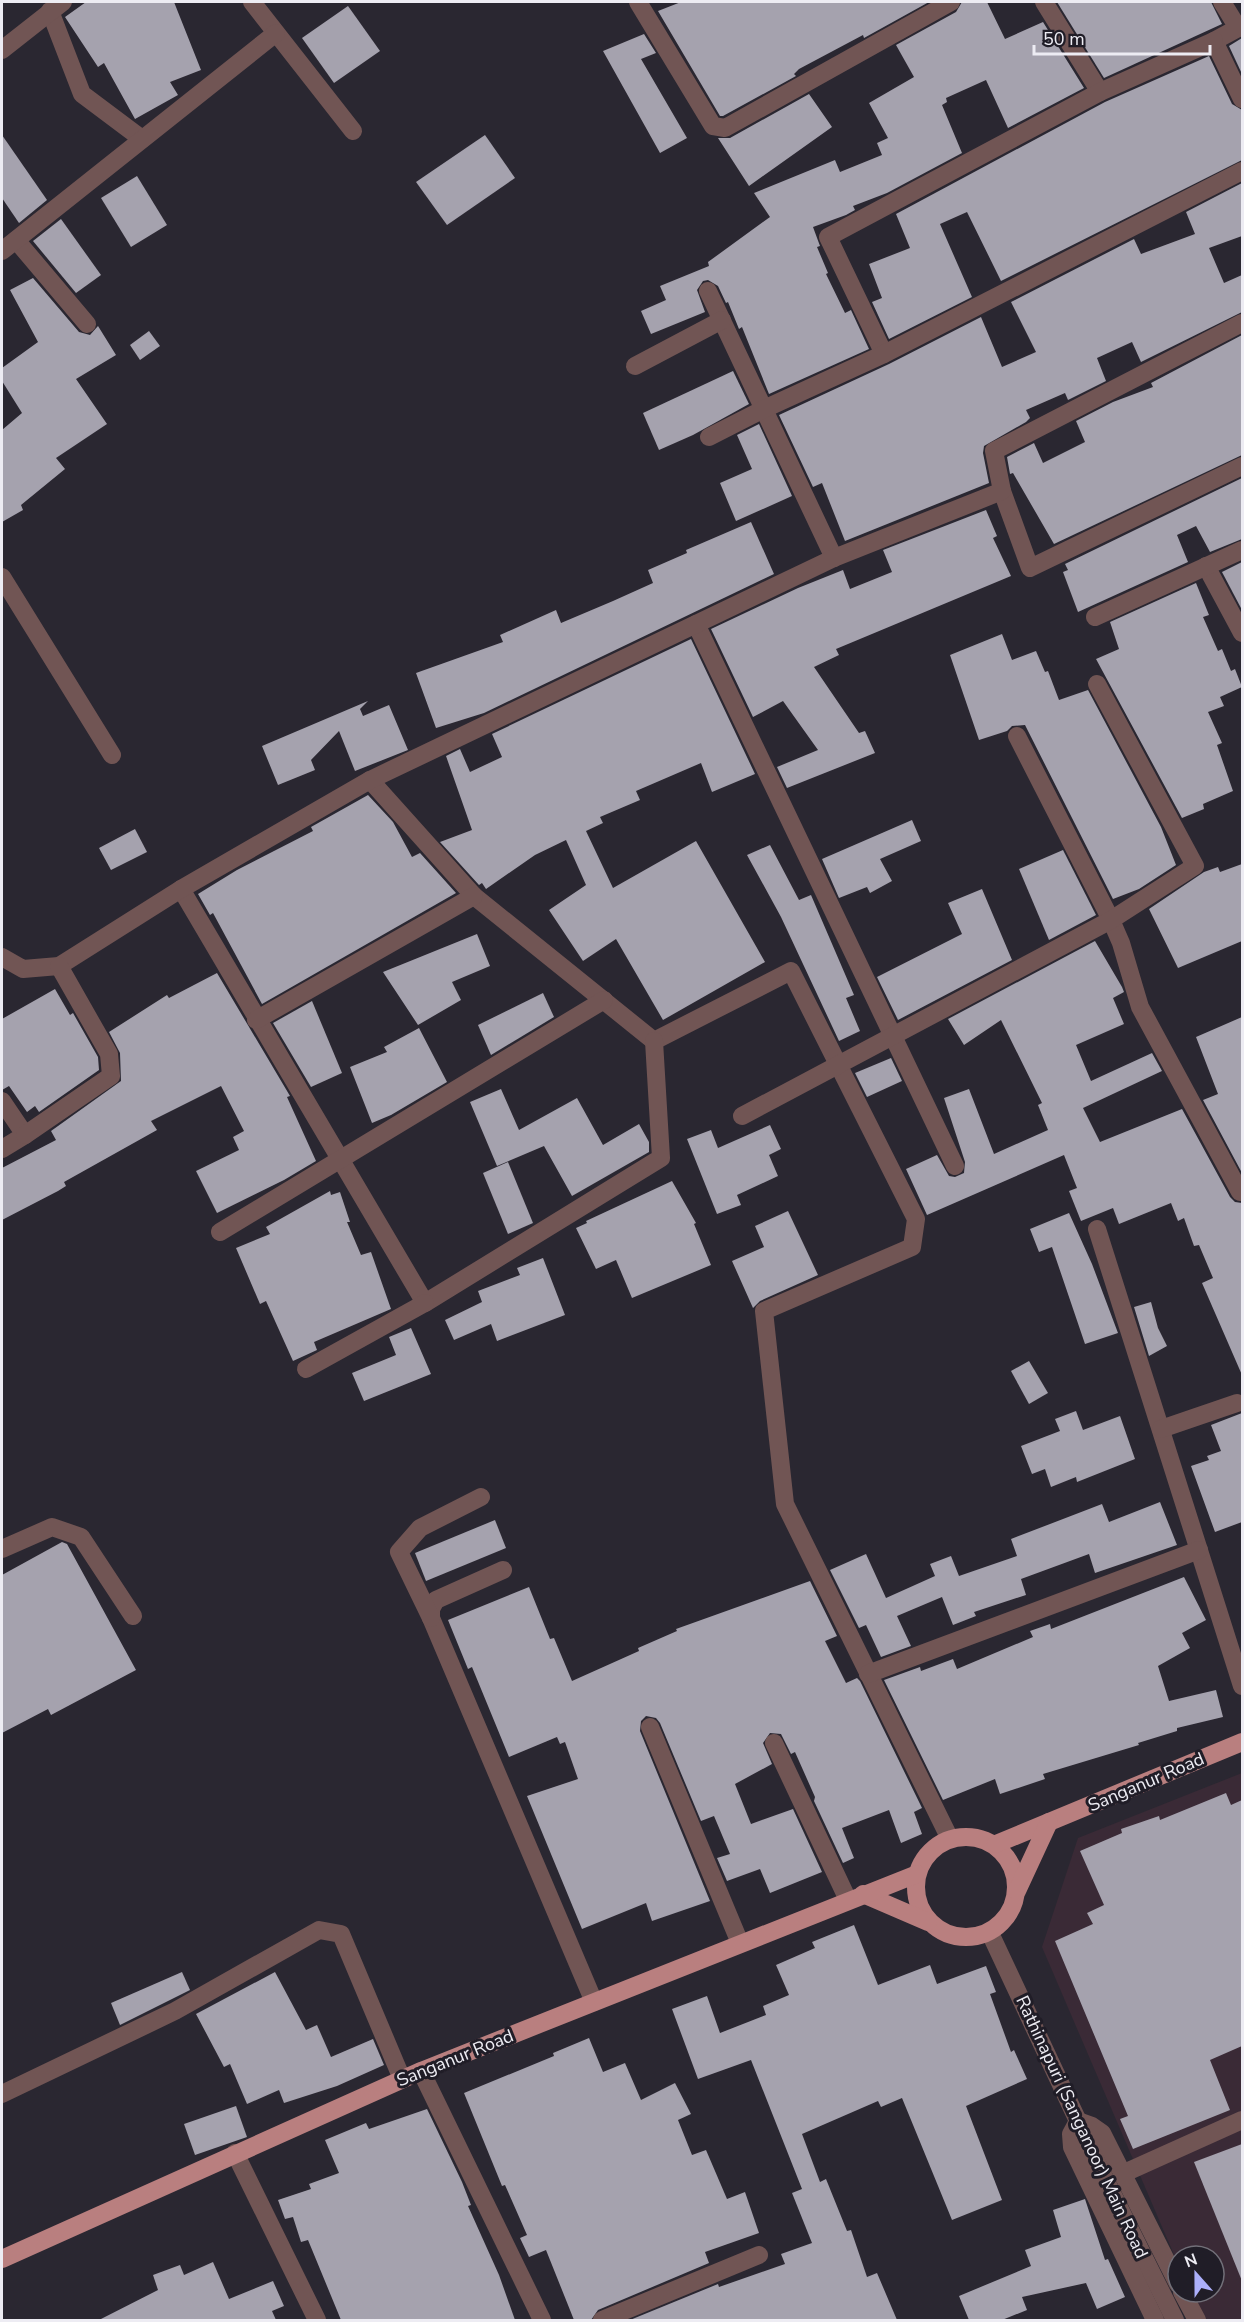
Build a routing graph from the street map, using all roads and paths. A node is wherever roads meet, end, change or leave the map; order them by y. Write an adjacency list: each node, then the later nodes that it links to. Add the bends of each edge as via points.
1 (252, 2): 8 (street)
2 (638, 2): 3 (street, via 713,126 724,128)
3 (951, 2)
4 (1044, 2): 11 (street)
5 (1222, 2): 7 (street)
6 (57, 6): 10 (street); 14 (street, via 82,94)
7 (1240, 26): 9 (street)
8 (276, 33): 13 (street); 14 (street)
9 (1214, 41): 11 (street); 12 (street)
10 (2, 50)
11 (1100, 92): 21 (street, via 828,237)
12 (1242, 99)
13 (353, 131)
14 (142, 140): 16 (street)
15 (1242, 171): 21 (street)
16 (9, 246): 20 (street)
17 (708, 291): 18 (street)
18 (722, 320): 22 (street); 23 (street)
19 (1242, 323): 26 (street, via 994,451)
20 (87, 324)
21 (884, 354): 23 (street)
22 (635, 366)
23 (764, 409): 24 (street); 28 (street)
24 (710, 437)
25 (1242, 466): 26 (street, via 1030,568)
26 (1002, 491): 28 (street)
27 (1242, 550): 29 (street)
28 (834, 558): 32 (street)
29 (1206, 566): 31 (street); 33 (street)
30 (2, 577): 36 (street)
31 (1095, 617)
32 (696, 624): 37 (street); 45 (street)
33 (1242, 633)
34 (1097, 684): 40 (street, via 1195,866)
35 (1017, 736): 40 (street)
36 (112, 755)
37 (370, 780): 38 (street); 39 (street)
38 (181, 890): 42 (street); 44 (street)
39 (474, 896): 43 (street); 44 (street)
40 (1111, 920): 45 (street); 54 (street, via 1140,1007)
41 (2, 957): 42 (street, via 23,969)
42 (59, 966): 50 (street, via 109,1054 111,1076)
43 (604, 1000): 46 (street); 52 (street)
44 (256, 1020): 52 (street)
45 (894, 1037): 47 (street); 53 (street)
46 (654, 1041): 47 (street, via 791,971); 57 (street, via 661,1158)
47 (837, 1064): 49 (street); 67 (street, via 916,1219 912,1246 764,1311 785,1504)
48 (2, 1101): 50 (street)
49 (742, 1116)
50 (25, 1135): 51 (street)
51 (2, 1149)
52 (340, 1161): 56 (street); 57 (street)
53 (955, 1166)
54 (1242, 1193)
55 (1096, 1229): 60 (street)
56 (220, 1232)
57 (425, 1303): 58 (street)
58 (306, 1369)
59 (1237, 1404): 60 (street)
60 (1161, 1429): 63 (street)
61 (481, 1497): 66 (street, via 420,1528 399,1552)
62 (2, 1549): 65 (street, via 52,1527 81,1537)
63 (1199, 1550): 67 (street); 68 (street)
64 (503, 1570): 66 (street, via 436,1600)
65 (133, 1616)
66 (431, 1618): 81 (street)
67 (868, 1674): 73 (street)
68 (1242, 1686)
69 (651, 1727): 80 (street)
70 (1242, 1742): 72 (main road, Sanganur Road)
71 (774, 1743): 77 (street)
72 (1049, 1822): 74 (main road, Sanganur Road); 76 (main road)
73 (950, 1839): 74 (main road, via 967,1837); 75 (main road, via 930,1853)
74 (996, 1844): 76 (main road, via 1016,1875)
75 (917, 1874): 77 (main road, Sanganur Road); 78 (main road, via 915,1891)
76 (1017, 1892): 79 (main road, via 1013,1908)
77 (855, 1897): 78 (main road); 80 (main road, Sanganur Road)
78 (928, 1922): 79 (main road, via 957,1938 974,1938)
79 (990, 1932): 86 (street, Rathinapuri (Sanganoor) Main Road)
80 (740, 1943): 81 (main road, Sanganur Road)
81 (594, 2002): 82 (main road, Sanganur Road)
82 (421, 2071): 83 (main road, Sanganur Road); 95 (street)
83 (402, 2079): 84 (street, via 341,1934 319,1930 175,2011); 87 (main road, Sanganur Road)
84 (2, 2094)
85 (1242, 2120): 88 (street)
86 (1078, 2121): 88 (street, via 1102,2133); 93 (street, via 1071,2134 1071,2147); 97 (street, Rathinapuri (Sanganoor) Main Road)
87 (235, 2153): 90 (main road, Sanganur Road); 94 (street)
88 (1122, 2174): 91 (street)
89 (759, 2255): 96 (street)
90 (2, 2259)
91 (1166, 2260)
92 (1188, 2304): 98 (street)
93 (1148, 2319)
94 (317, 2320)
95 (542, 2320)
96 (602, 2320)
97 (1175, 2320)
98 (1197, 2320)

